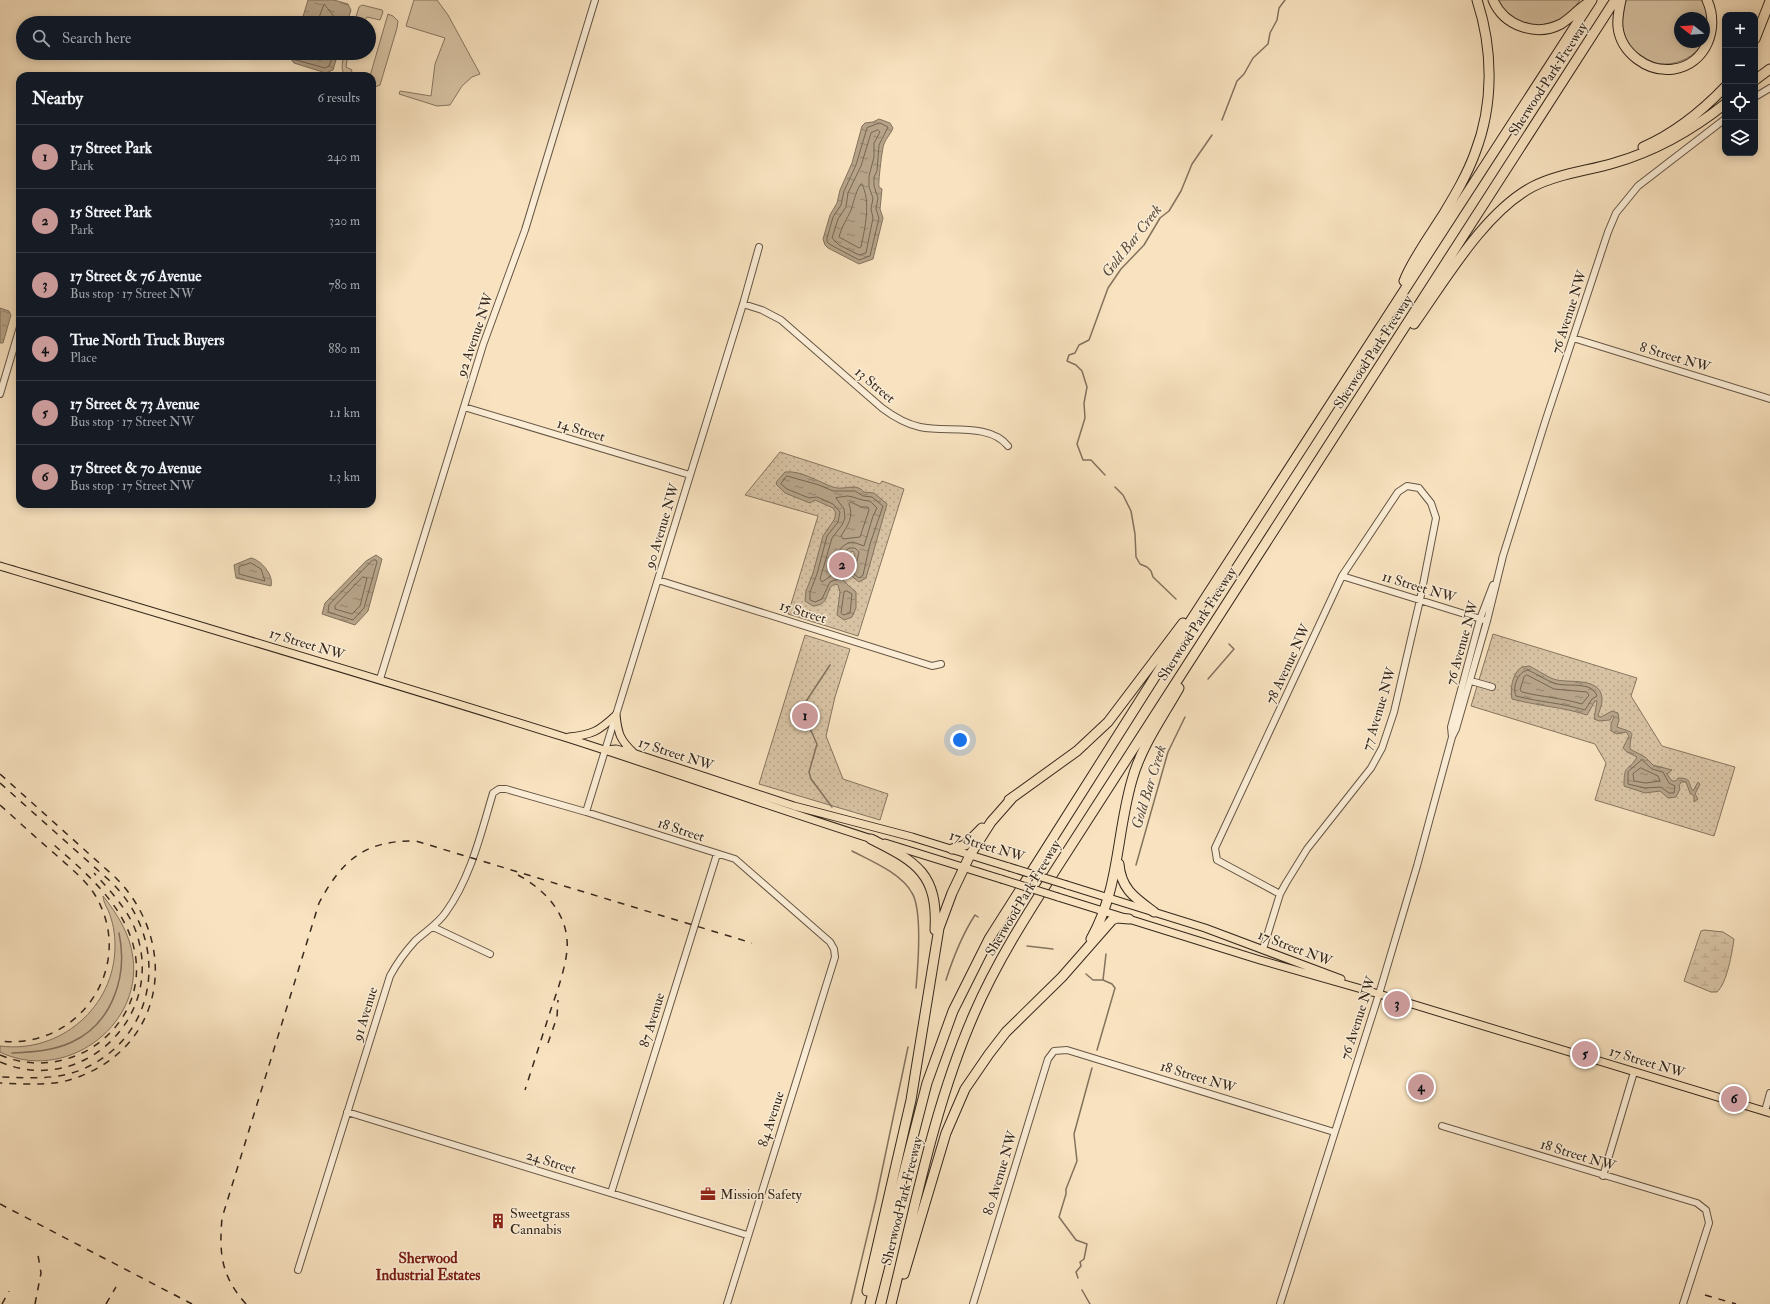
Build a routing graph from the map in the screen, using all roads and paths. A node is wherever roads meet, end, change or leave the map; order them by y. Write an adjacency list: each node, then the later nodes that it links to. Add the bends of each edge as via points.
1 (595, 0): 26 (street, 92 Avenue NW, via 525,230 483,344)
2 (1477, 0): 19 (highway, via 1485,31 1489,66 1483,130 1464,179 1405,277)
3 (1493, 0): 7 (highway, via 1500,12 1512,22 1527,29 1540,30 1562,23)
4 (1615, 0): 21 (highway, Sherwood Park Freeway)
5 (1621, 0): 6 (highway, via 1618,24 1624,45 1641,62 1653,67 1674,69 1690,63 1706,46 1713,28 1712,13)
6 (1707, 0)
7 (1591, 1): 19 (highway, Sherwood Park Freeway)
8 (1770, 1): 9 (highway)
9 (1758, 33)
10 (1770, 69): 11 (highway)
11 (1758, 78)
12 (1770, 88): 14 (street)
13 (1722, 90): 17 (highway, via 1674,131 1633,151)
14 (1758, 95)
15 (1722, 106): 17 (highway, via 1694,128 1665,144 1626,159)
16 (1724, 120): 22 (street, 76 Avenue NW, via 1638,186 1620,206 1608,232)
17 (1575, 172): 21 (highway, via 1532,187 1503,209 1476,238 1410,328)
18 (759, 247): 20 (street, 90 Avenue NW)
19 (1395, 303): 34 (highway, Sherwood Park Freeway)
20 (743, 304): 27 (street, 13 Street, via 781,320 882,408 900,420 927,428 970,430 998,438); 28 (street, 90 Avenue NW)
21 (1398, 338): 36 (highway, Sherwood Park Freeway)
22 (1573, 338): 25 (street, 8 Street NW); 30 (street, 76 Avenue NW)
23 (16, 340): 24 (street)
24 (0, 394)
25 (1770, 399)
26 (464, 407): 28 (street, 14 Street); 40 (street, 92 Avenue NW)
27 (1008, 446)
28 (690, 476): 33 (street, 90 Avenue NW)
29 (1400, 490): 32 (street, 78 Avenue NW); 35 (street, 77 Avenue NW, via 1408,486 1419,488 1431,503 1436,518)
30 (1503, 556): 37 (street, 76 Avenue NW); 38 (street, 76 Avenue NW)
31 (0, 566): 40 (main road, 17 Street NW)
32 (1342, 576): 35 (street, 11 Street NW); 57 (street, 78 Avenue NW, via 1215,848 1215,856 1220,862)
33 (658, 580): 39 (street, 15 Street, via 932,666); 43 (street, 90 Avenue NW)
34 (1207, 597): 49 (highway, via 1179,627 1108,722 1077,751); 82 (highway, Sherwood Park Freeway, via 1003,916 964,988 950,1018 927,1083)
35 (1420, 600): 37 (street, 11 Street NW); 57 (street, 77 Avenue NW, via 1394,712 1382,748 1371,768 1307,849)
36 (1221, 614): 52 (highway, via 1138,764 1128,794); 83 (highway, Sherwood Park Freeway, via 1038,897 987,986 943,1099)
37 (1480, 619): 38 (street, 11 Street NW); 44 (street, 76 Avenue NW, via 1451,727)
38 (1487, 621): 41 (street, 76 Avenue NW)
39 (940, 664)
40 (380, 679): 45 (main road, 17 Street NW)
41 (1471, 681): 42 (street); 44 (street, 76 Avenue NW)
42 (1492, 687)
43 (616, 715): 45 (main road, via 603,728 591,734); 46 (street, 90 Avenue NW); 47 (main road, via 622,741)
44 (1452, 737): 68 (street, 76 Avenue NW)
45 (565, 738): 46 (main road, 17 Street NW)
46 (605, 750): 47 (main road, 17 Street NW, via 616,749); 50 (street, 90 Avenue NW); 51 (main road, 17 Street NW)
47 (636, 754): 53 (main road, 17 Street NW, via 794,806)
48 (499, 789): 50 (street, 18 Street); 62 (street, 91 Avenue, via 493,793 466,877 445,913)
49 (1013, 797): 53 (highway, via 1000,807 970,841); 55 (highway, via 991,822)
50 (586, 812): 54 (street, 18 Street)
51 (871, 839): 56 (main road, 17 Street NW); 64 (highway, via 909,860 927,880 934,898)
52 (1121, 839): 58 (highway); 60 (highway, via 1120,870 1125,886 1135,898)
53 (952, 849): 55 (main road, 17 Street NW)
54 (717, 854): 63 (street, 18 Street, via 734,859); 77 (street, 87 Avenue)
55 (970, 855): 56 (highway); 58 (main road, 17 Street NW, bridge)
56 (964, 868): 59 (main road, 17 Street NW, bridge); 64 (highway, via 947,905)
57 (1280, 894): 65 (street, 77 Avenue NW)
58 (1109, 898): 59 (highway); 60 (main road, 17 Street NW)
59 (1103, 911): 61 (main road, 17 Street NW); 67 (highway, via 1096,930)
60 (1154, 912): 65 (main road, 17 Street NW)
61 (1129, 919): 67 (highway, via 1112,920); 68 (main road, 17 Street NW)
62 (433, 927): 66 (street); 72 (street, 91 Avenue, via 402,955 390,976)
63 (830, 942): 78 (street, 84 Avenue, via 834,949 834,958)
64 (935, 947): 81 (highway, via 911,1100)
65 (1263, 949): 68 (main road, 17 Street NW)
66 (490, 954)
67 (1082, 954): 84 (highway, via 1006,1032 965,1089 946,1133)
68 (1379, 994): 70 (main road, 17 Street NW); 75 (street, 76 Avenue NW)
69 (1054, 1051): 75 (street, 18 Street NW, via 1067,1050); 85 (street, 80 Avenue NW, via 1048,1059)
70 (1634, 1072): 73 (main road, 17 Street NW); 76 (street)
71 (1770, 1093): 73 (street)
72 (347, 1112): 77 (street, 24 Street); 79 (street, 91 Avenue)
73 (1767, 1112)
74 (1442, 1126): 76 (street, 18 Street NW)
75 (1334, 1132): 86 (street, 76 Avenue NW)
76 (1603, 1176): 87 (street, 18 Street NW, via 1697,1204 1706,1210 1709,1223)
77 (611, 1193): 78 (street, 24 Street)
78 (747, 1235): 80 (street, 84 Avenue)
79 (298, 1270)
80 (727, 1304)
81 (864, 1304)
82 (870, 1304)
83 (890, 1304)
84 (895, 1304)
85 (973, 1304)
86 (1280, 1304)
87 (1683, 1304)

